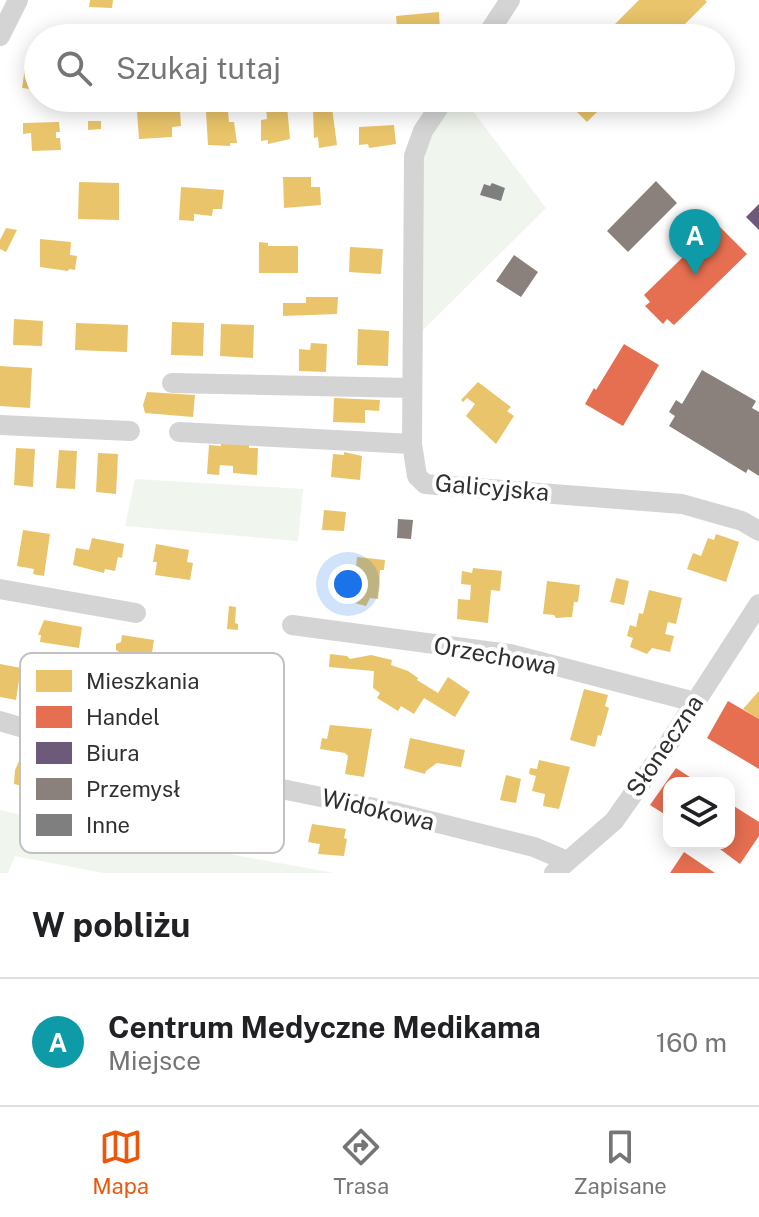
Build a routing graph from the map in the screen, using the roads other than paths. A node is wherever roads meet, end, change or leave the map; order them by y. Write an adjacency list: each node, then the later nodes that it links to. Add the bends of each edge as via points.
1 (18, 0): 4 (street)
2 (510, 0): 3 (street)
3 (494, 24)
4 (0, 36)
5 (436, 112): 7 (street, Galicyjska, via 414,156)
6 (172, 383): 7 (street)
7 (412, 388): 11 (street, Galicyjska)
8 (0, 425): 9 (street)
9 (130, 431)
10 (179, 432): 11 (street)
11 (412, 444): 12 (street, Galicyjska, via 417,476 425,484 682,504)
12 (759, 531)
13 (0, 589): 15 (street)
14 (759, 604): 17 (street, Słoneczna)
15 (136, 613)
16 (292, 625): 17 (street, Orzechowa, via 510,654)
17 (695, 702): 21 (street, Słoneczna, via 614,821)
18 (0, 721): 19 (street, Widokowa)
19 (20, 727)
20 (284, 790): 21 (street, Widokowa, via 534,847)
21 (560, 867)

